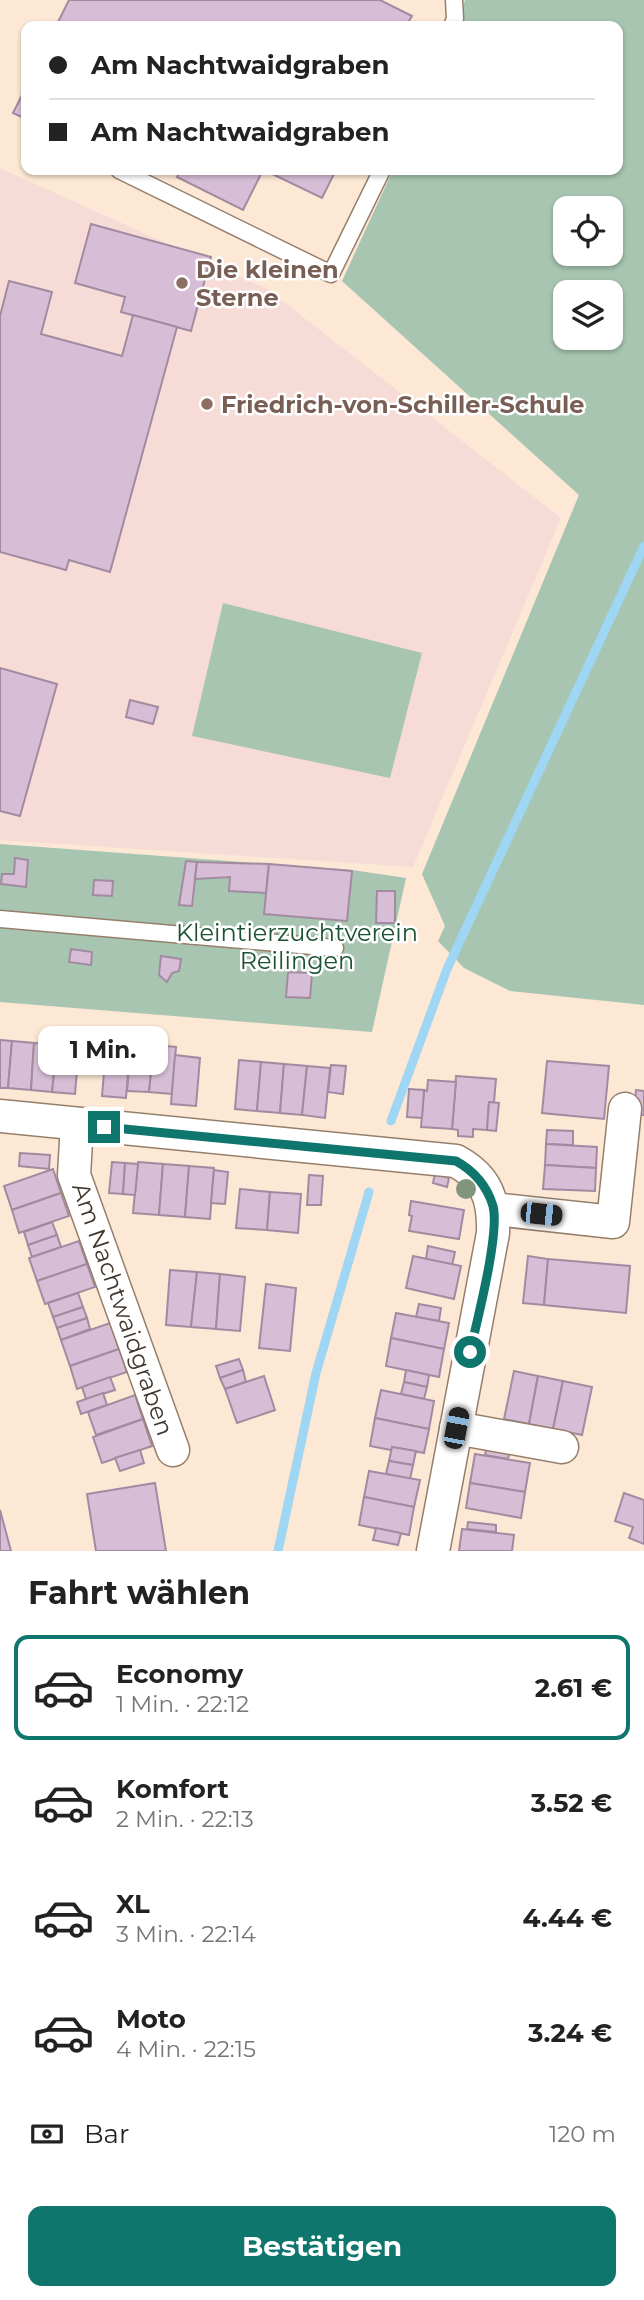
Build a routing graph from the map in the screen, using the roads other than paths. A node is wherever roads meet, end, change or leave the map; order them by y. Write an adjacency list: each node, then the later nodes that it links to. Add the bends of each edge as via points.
1 (454, 0): 2 (lane)
2 (454, 21)
3 (129, 175): 4 (lane, via 331,274)
4 (380, 175)
5 (0, 919): 6 (lane)
6 (335, 948)
7 (625, 1109): 10 (street)
8 (0, 1116): 9 (street)
9 (77, 1124): 11 (street, via 456,1161 472,1170); 14 (street, Am Nachtwaidgraben, via 74,1175)
10 (631, 1180): 11 (street, via 613,1222)
11 (494, 1209): 12 (street)
12 (456, 1428): 13 (street); 15 (street)
13 (562, 1447)
14 (173, 1450)
15 (433, 1551)

